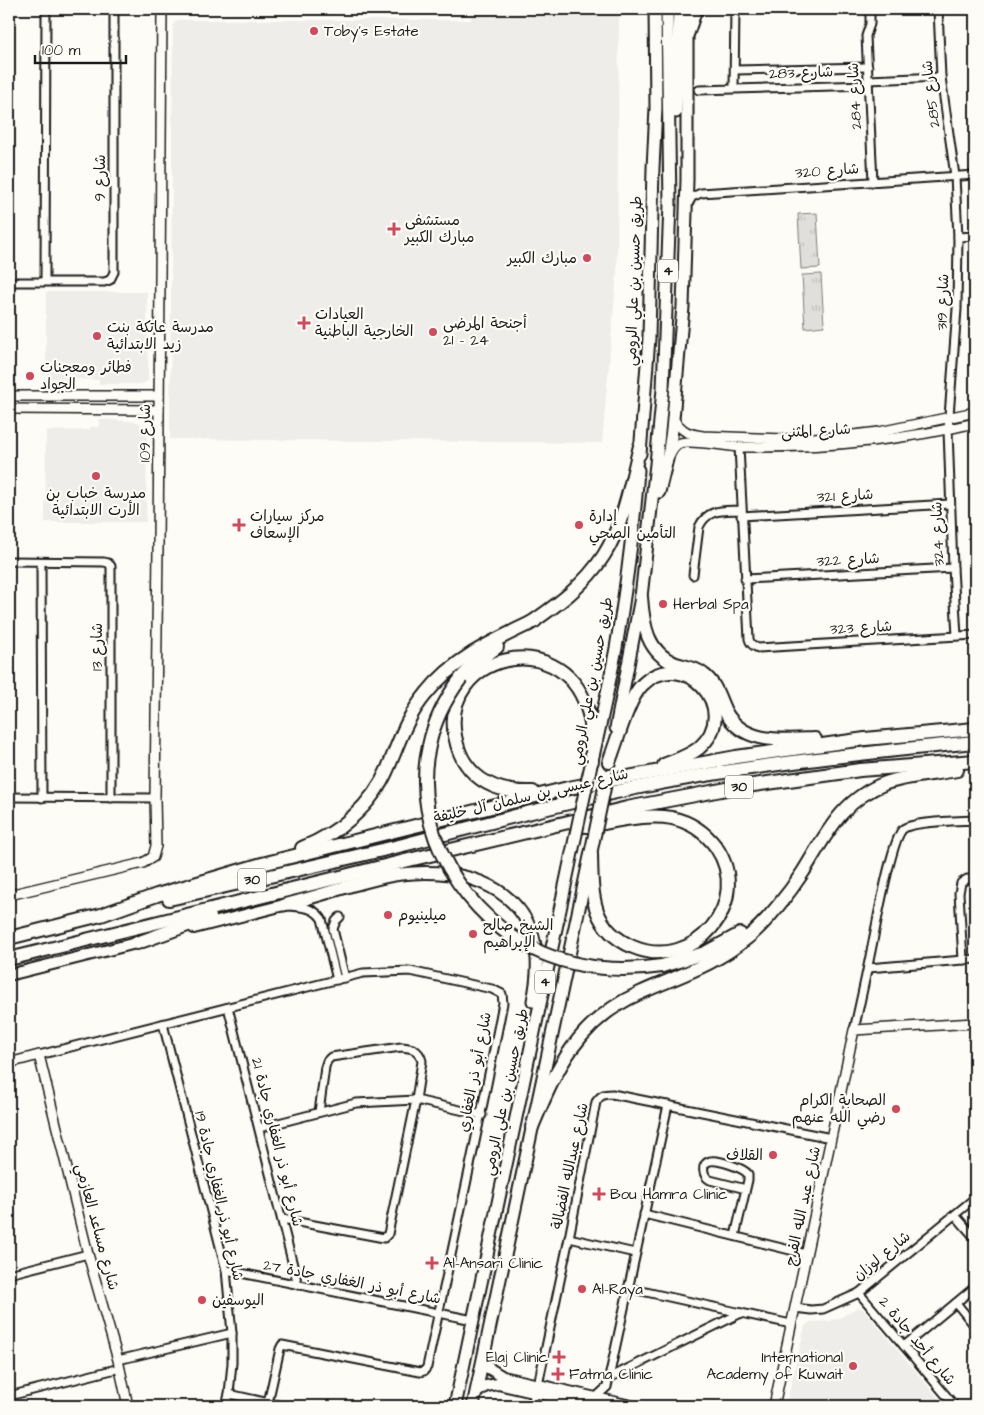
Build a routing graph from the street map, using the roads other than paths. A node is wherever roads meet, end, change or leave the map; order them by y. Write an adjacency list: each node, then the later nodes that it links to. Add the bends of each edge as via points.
1 (46, 9): 30 (street)
2 (114, 9): 30 (street, شارع 9, via 114,272 110,280 104,282)
3 (162, 9): 34 (street, شارع 109)
4 (648, 9): 20 (highway)
5 (655, 9): 20 (highway, طريق حسين بن علي الرومي / 4)
6 (667, 9): 26 (highway, 4)
7 (679, 9): 26 (highway)
8 (687, 9): 13 (highway)
9 (700, 9): 13 (street)
10 (735, 9): 15 (street)
11 (870, 9): 14 (street, شارع 284, via 866,36)
12 (938, 9): 16 (street, شارع 285)
13 (687, 44): 23 (highway)
14 (868, 67): 15 (street, شارع 283); 17 (street, شارع 284)
15 (734, 70): 18 (street)
16 (941, 77): 17 (street, شارع 283); 22 (street, شارع 285)
17 (868, 82): 18 (street, شارع 283); 24 (street, شارع 284)
18 (734, 88): 19 (street, شارع 283)
19 (699, 90)
20 (653, 168): 43 (highway, طريق حسين بن علي الرومي / 4, via 649,338)
21 (975, 175): 22 (street, شارع 320)
22 (955, 176): 24 (street, شارع 320); 29 (street, شارع 319)
23 (688, 180): 25 (street); 27 (highway)
24 (873, 182): 25 (street, شارع 320)
25 (702, 192): 27 (street, via 692,197)
26 (670, 204): 48 (highway, 4, via 663,389)
27 (687, 206): 40 (highway)
28 (975, 236): 29 (street)
29 (958, 238): 39 (street, شارع 319, via 957,309)
30 (45, 281): 31 (street, شارع 9)
31 (9, 282)
32 (10, 396): 33 (street)
33 (120, 396): 34 (street); 35 (street, via 125,400 124,406)
34 (159, 396): 37 (street, شارع 109)
35 (62, 409): 36 (street); 37 (street)
36 (10, 410)
37 (159, 410): 70 (street, شارع 109)
38 (975, 412): 39 (street, شارع المثنى)
39 (949, 418): 40 (street, شارع المثنى, via 880,432 785,439 691,434 680,428); 42 (street, شارع 319)
40 (674, 419): 45 (highway)
41 (975, 423): 42 (street, شارع المثنى)
42 (948, 430): 44 (street, شارع المثنى, via 835,445); 46 (street, شارع 324)
43 (640, 446): 55 (highway, via 624,508 604,555 576,590); 61 (highway, طريق حسين بن علي الرومي / 4, via 626,583)
44 (738, 447): 45 (street, شارع المثنى, via 679,443); 47 (street)
45 (667, 461): 48 (highway)
46 (950, 504): 47 (street, شارع 321); 51 (street, شارع 324)
47 (741, 513): 52 (street, شارع 321, via 718,511 702,520); 53 (street)
48 (649, 533): 54 (highway, 4)
49 (9, 561): 50 (street, شارع 13)
50 (42, 562): 68 (street); 69 (street, شارع 13, via 104,562 111,566)
51 (953, 568): 53 (street, شارع 322); 57 (street, شارع 324)
52 (693, 575)
53 (745, 579): 57 (street, شارع 323, via 749,639 758,648)
54 (641, 597): 59 (highway, via 648,638 655,649 674,663 704,674 714,686 729,718 744,731 770,740); 63 (highway, 4)
55 (535, 620): 74 (highway, via 472,653 434,684 408,719 377,788 349,820 321,839); 78 (highway, bridge, via 476,662 461,678 444,703 427,754 428,813 436,839 461,886 480,909 518,940 547,954 601,968 636,969 693,958 728,942)
56 (975, 635): 57 (street, شارع 323)
57 (957, 636)
58 (975, 729): 59 (highway)
59 (864, 739): 65 (highway)
60 (975, 742): 80 (highway, شارع عيسى بن سلمان آل خليفة / 30, via 852,754 635,788)
61 (592, 761): 66 (highway, via 588,709 578,687 559,668 534,659 508,659 485,668 471,681 462,692 454,727 463,760 475,775 501,790 526,792); 103 (highway, طريق حسين بن علي الرومي / 4, bridge)
62 (975, 761): 72 (highway, 30, via 860,770 732,788 627,808)
63 (610, 762): 65 (highway, via 631,704 642,685 653,677 670,673 698,681 709,694 714,710 714,723 706,740 689,754); 73 (highway, 4, bridge)
64 (975, 767): 78 (highway, via 893,781 860,797 834,822 802,874)
65 (629, 776): 66 (highway)
66 (568, 788): 74 (highway)
67 (9, 797): 68 (street)
68 (42, 798): 69 (street)
69 (111, 798): 70 (street)
70 (155, 798): 77 (street, شارع 109, via 156,846 153,856 143,863)
71 (975, 820): 87 (street, شارع عبد الله الفرج, via 913,824 904,828 899,835 885,886)
72 (507, 838): 73 (highway, via 644,817 680,820 702,832 722,857 728,881 725,904 711,928 687,947 658,953 638,949 616,937 599,918 593,898); 76 (highway, 30)
73 (591, 854): 101 (highway, 4)
74 (262, 864): 80 (highway)
75 (975, 879): 86 (street, via 961,884 959,893)
76 (295, 889): 83 (highway); 84 (highway, 30)
77 (9, 896)
78 (779, 903): 101 (highway, via 748,937 723,956 638,994 600,1018 561,1064)
79 (284, 905): 81 (street, via 313,910 319,914); 83 (main road); 103 (highway, via 384,877 412,873 474,879 494,887 508,898 528,926 538,964)
80 (101, 915): 82 (highway, 30)
81 (326, 931): 89 (street, via 339,917 333,929); 90 (street)
82 (9, 938)
83 (137, 943): 88 (main road)
84 (9, 959)
85 (975, 959): 86 (street)
86 (963, 960): 87 (street)
87 (868, 968): 94 (street, شارع عبد الله الفرج)
88 (9, 974)
89 (345, 978): 90 (street, شارع أبو ذر الغفاري); 100 (street, شارع أبو ذر الغفاري, via 363,973 410,971 502,994)
90 (337, 980): 91 (street, شارع أبو ذر الغفاري)
91 (228, 1007): 93 (street, شارع أبو ذر الغفاري); 102 (street, شارع أبو ذر الغفاري جادة 21)
92 (975, 1023): 94 (street)
93 (162, 1024): 95 (street, شارع أبو ذر الغفاري); 116 (street, شارع أبو ذر الغفاري جادة 19)
94 (854, 1030): 104 (street, شارع عبد الله الفرج)
95 (39, 1055): 96 (street, شارع أبو ذر الغفاري); 114 (street, شارع مساعد العازمي)
96 (9, 1063)
97 (416, 1100): 99 (street, via 356,1103); 99 (street, via 420,1055 410,1048 392,1048 331,1057 325,1067); 100 (street); 109 (street, via 388,1234 384,1238)
98 (668, 1105): 104 (street, شارع عبدالله الفضالة); 107 (street); 111 (street, شارع عبدالله الفضالة, via 612,1094 600,1096 596,1102)
99 (318, 1112): 102 (street)
100 (482, 1115): 124 (street, شارع أبو ذر الغفاري)
101 (532, 1127): 131 (highway, 4)
102 (259, 1128): 109 (street, شارع أبو ذر الغفاري جادة 21)
103 (513, 1130): 126 (highway, طريق حسين بن علي الرومي / 4)
104 (831, 1138): 115 (street, شارع عبد الله الفرج)
105 (746, 1189): 105 (street, via 748,1174 745,1170 713,1161 705,1165 706,1178); 110 (street)
106 (975, 1198): 108 (street, شارع لوزان)
107 (644, 1214): 110 (street); 113 (street)
108 (955, 1215): 112 (street); 121 (street, شارع لوزان)
109 (282, 1219): 118 (street, شارع أبو ذر الغفاري جادة 21)
110 (735, 1236): 115 (street)
111 (569, 1238): 113 (street); 135 (street, شارع عبدالله الفضالة)
112 (975, 1238)
113 (636, 1253): 120 (street)
114 (88, 1254): 117 (street); 132 (street, شارع مساعد العازمي)
115 (806, 1254): 123 (street, شارع عبد الله الفرج)
116 (226, 1270): 118 (street, شارع أبو ذر الغفاري جادة 27); 129 (street, شارع أبو ذر الغفاري جادة 19)
117 (9, 1274)
118 (298, 1285): 124 (street, شارع أبو ذر الغفاري جادة 27)
119 (975, 1287): 122 (street)
120 (628, 1288): 125 (street); 133 (street)
121 (859, 1293): 123 (street, شارع لوزان, via 823,1309); 130 (street, شارع أحد جادة 2)
122 (956, 1303): 128 (street); 130 (street)
123 (795, 1308): 127 (street, شارع عبد الله الفرج)
124 (439, 1313): 126 (street, شارع أبو ذر الغفاري جادة 27); 141 (street, شارع أبو ذر الغفاري, via 427,1367 420,1372 282,1345)
125 (741, 1313): 127 (street); 133 (street)
126 (473, 1320): 145 (highway, طريق حسين بن علي الرومي / 4)
127 (791, 1324): 149 (street, شارع عبد الله الفرج)
128 (975, 1326)
129 (232, 1333): 132 (street); 137 (street, شارع أبو ذر الغفاري جادة 19)
130 (904, 1346): 150 (street, شارع أحد جادة 2)
131 (483, 1358): 135 (main road, via 498,1375); 136 (highway, 4)
132 (119, 1364): 138 (street); 142 (street, شارع مساعد العازمي)
133 (609, 1378): 134 (street)
134 (606, 1387): 139 (street); 140 (street)
135 (536, 1388): 136 (main road, via 494,1384); 139 (main road); 147 (street, شارع عبدالله الفضالة)
136 (476, 1393): 146 (highway, 4)
137 (229, 1394): 141 (street); 143 (street, شارع أبو ذر الغفاري جادة 19)
138 (9, 1396)
139 (594, 1402): 140 (main road)
140 (615, 1402): 148 (main road)
141 (268, 1403): 144 (street)
142 (128, 1406)
143 (226, 1406)
144 (283, 1406)
145 (455, 1406)
146 (473, 1406)
147 (532, 1406)
148 (631, 1406)
149 (774, 1406)
150 (955, 1406)

